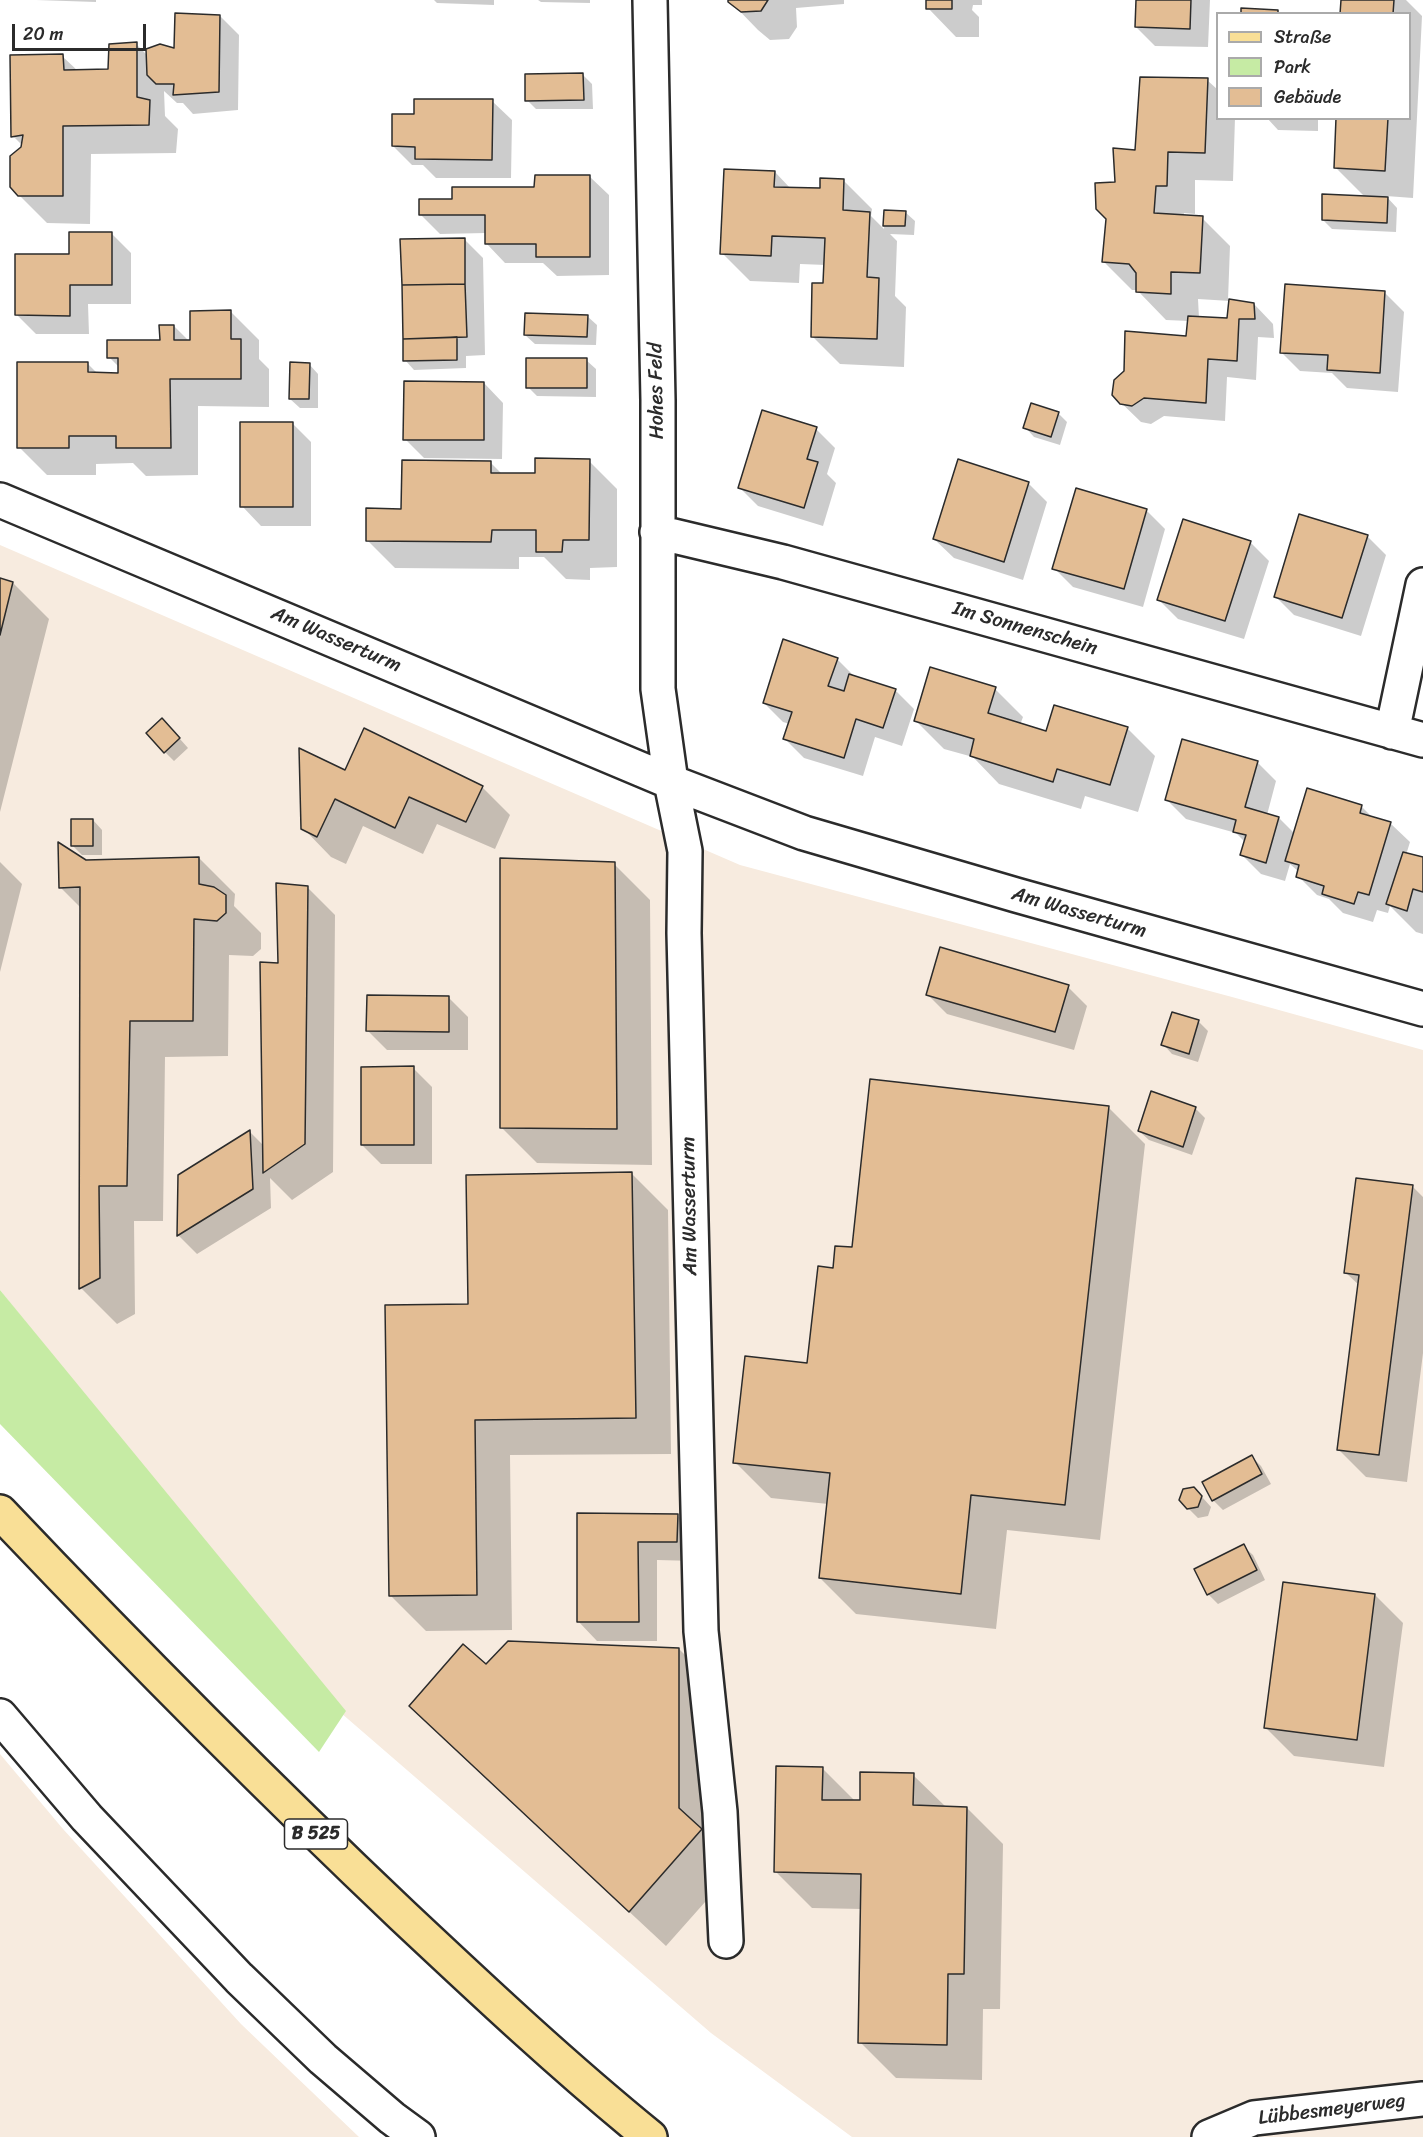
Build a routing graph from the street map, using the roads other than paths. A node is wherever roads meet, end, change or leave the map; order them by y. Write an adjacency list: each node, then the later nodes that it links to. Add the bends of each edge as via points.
1 (650, 0): 3 (street, Hohes Feld)
2 (0, 500): 7 (street, Am Wasserturm)
3 (657, 532): 5 (street, Im Sonnenschein, via 783,562); 7 (street, Hohes Feld, via 658,689)
4 (1423, 585): 5 (street)
5 (1392, 732): 6 (street, Im Sonnenschein)
6 (1423, 740)
7 (671, 782): 8 (street, Am Wasserturm, via 804,833); 11 (street, Am Wasserturm, via 685,851 700,1631 720,1812)
8 (1423, 1010)
9 (0, 1512): 14 (main road, B 525, via 139,1658 321,1839 505,2012)
10 (0, 1716): 13 (street, via 87,1818 239,1978 323,2059)
11 (726, 1941)
12 (1423, 2099): 15 (street, Lübbesmeyerweg, via 1254,2118)
13 (418, 2137)
14 (650, 2137)
15 (1209, 2137)

